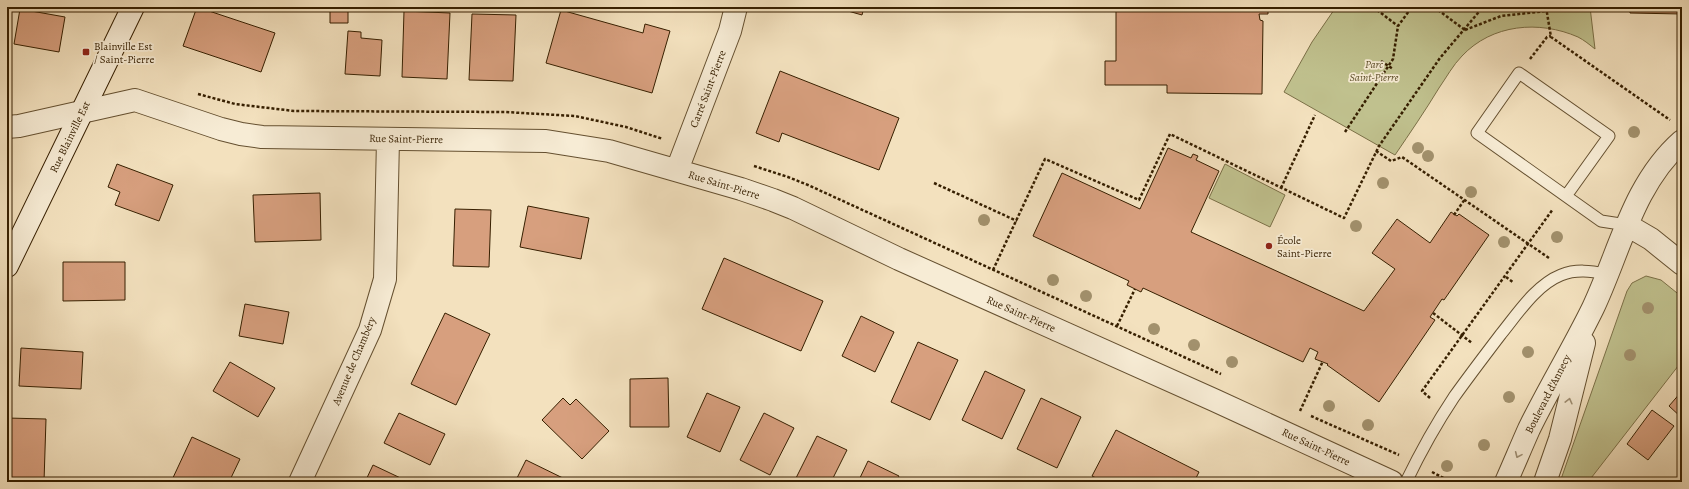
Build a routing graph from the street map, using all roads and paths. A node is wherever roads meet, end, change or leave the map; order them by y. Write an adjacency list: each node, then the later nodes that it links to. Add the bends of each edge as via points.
1 (133, 7): 16 (street, Rue Blainville Est)
2 (736, 7): 26 (street, Carré Saint-Pierre, via 730,31)
3 (1373, 7): 8 (path)
4 (1412, 7): 8 (path)
5 (1434, 7): 9 (path)
6 (1483, 7): 9 (path)
7 (1546, 9): 9 (path, via 1501,16); 10 (path)
8 (1398, 26): 13 (path, via 1393,59)
9 (1465, 30): 24 (path, via 1440,58)
10 (1551, 36): 11 (path); 19 (path)
11 (1540, 46)
12 (1381, 61): 13 (path)
13 (1388, 66): 14 (path); 21 (path)
14 (1393, 69)
15 (197, 93): 17 (path, via 235,104 294,111)
16 (83, 111): 20 (street, Rue Saint-Pierre); 22 (street, Rue Saint-Pierre, via 136,100 241,134 278,138); 40 (street, Rue Blainville Est)
17 (466, 112)
18 (1315, 115): 30 (path)
19 (1670, 120)
20 (7, 127)
21 (1345, 132)
22 (388, 139): 26 (street, Rue Saint-Pierre, via 546,141 609,151); 58 (street, Avenue de Chambéry, via 385,279 370,330)
23 (1682, 141): 36 (street, Boulevard d'Annecy, via 1653,175 1634,207)
24 (1376, 151): 30 (path, via 1344,218); 32 (path, via 1391,161 1402,157)
25 (749, 164): 41 (path, via 808,185)
26 (677, 170): 59 (street, Rue Saint-Pierre, via 794,208 893,257)
27 (1257, 175): 28 (path); 30 (path); 35 (path, via 1170,134 1139,200 1045,159)
28 (1255, 179)
29 (934, 183): 35 (path)
30 (1281, 188)
31 (1566, 196): 31 (lane, via 1477,134 1519,73 1608,136); 36 (lane, via 1601,221)
32 (1465, 199): 34 (path); 37 (path)
33 (1556, 205): 37 (path)
34 (1454, 214)
35 (1017, 221): 41 (path)
36 (1627, 225): 39 (street, via 1651,239); 42 (street, Boulevard d'Annecy)
37 (1529, 244): 38 (path); 43 (path)
38 (1549, 258)
39 (1682, 264)
40 (7, 266)
41 (993, 270): 48 (path)
42 (1606, 274): 46 (street, Boulevard d'Annecy); 60 (lane, via 1593,271 1565,274 1549,282 1528,301 1454,397)
43 (1506, 277): 44 (path); 49 (path)
44 (1514, 283)
45 (1135, 289): 48 (path)
46 (1593, 307): 62 (street, Boulevard d'Annecy, one-way to 62, via 1529,429); 63 (street, Boulevard d'Annecy, one-way to 46, via 1560,439)
47 (1433, 313): 49 (path)
48 (1117, 326): 52 (path)
49 (1462, 336): 50 (path); 53 (path, via 1422,391)
50 (1470, 341)
51 (1323, 362): 55 (path)
52 (1223, 375)
53 (1430, 398)
54 (1293, 408): 55 (path)
55 (1300, 411): 56 (path)
56 (1395, 453)
57 (1433, 473): 61 (path)
58 (300, 482)
59 (1392, 482)
60 (1406, 482)
61 (1451, 482)
62 (1506, 482)
63 (1545, 482)

